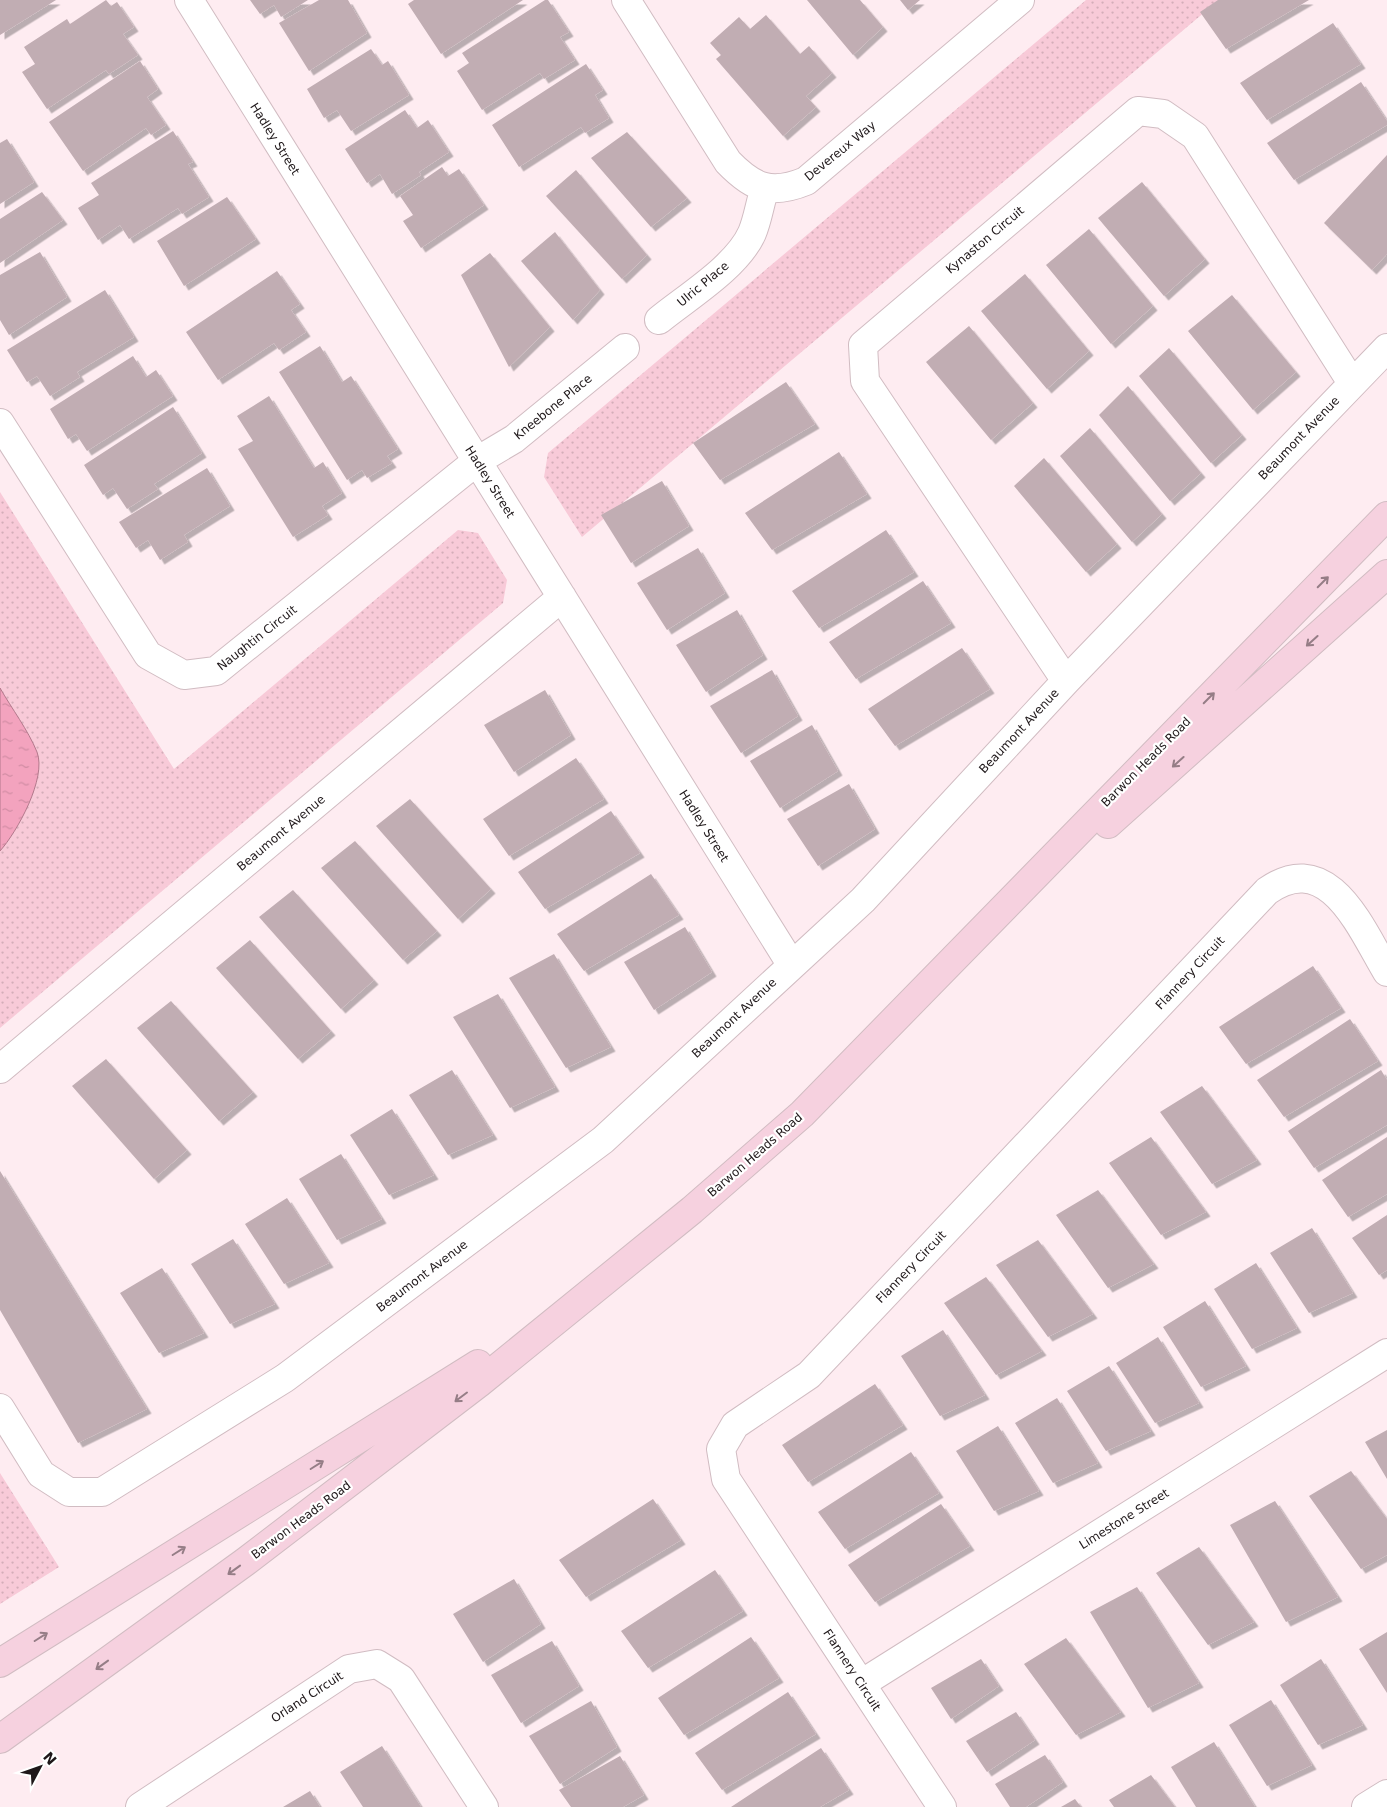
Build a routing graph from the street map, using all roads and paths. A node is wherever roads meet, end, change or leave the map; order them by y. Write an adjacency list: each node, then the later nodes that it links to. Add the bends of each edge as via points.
1 (188, 0): 10 (street, Hadley Street)
2 (626, 0): 4 (street, Devereux Way, via 728,162 744,179)
3 (1020, 0): 4 (street, Devereux Way, via 806,181 786,189)
4 (765, 188): 5 (street, Ulric Place, via 752,234 741,250 729,264)
5 (659, 320)
6 (625, 348): 10 (street, Kneebone Place, via 514,439)
7 (1387, 348): 8 (street, Beaumont Avenue)
8 (1352, 384): 14 (street, Beaumont Avenue); 14 (street, Kynaston Circuit, via 1196,136 1163,114 1138,111 863,345 865,380)
9 (0, 423): 10 (street, Naughtin Circuit, via 148,655 184,675 216,672)
10 (477, 461): 13 (street, Hadley Street)
11 (1387, 516): 17 (main road, Barwon Heads Road, one-way to 11)
12 (1387, 574): 17 (main road, Barwon Heads Road, one-way to 17)
13 (562, 597): 15 (street, Hadley Street); 18 (street, Beaumont Avenue)
14 (1066, 681): 15 (street, Beaumont Avenue, via 863,900)
15 (792, 964): 21 (street, Beaumont Avenue, via 603,1140 285,1378 102,1492 69,1492 41,1474)
16 (1387, 972): 23 (street, Flannery Circuit, via 1332,889 1305,878 1288,880 1271,888 809,1376 735,1425 721,1449 726,1479)
17 (905, 1007): 19 (main road, Barwon Heads Road, via 802,1114)
18 (0, 1069)
19 (594, 1290): 22 (main road, Barwon Heads Road, one-way to 19); 24 (main road, Barwon Heads Road, one-way to 24, via 479,1383 245,1562)
20 (1387, 1353): 23 (street, Limestone Street)
21 (0, 1408)
22 (0, 1663)
23 (861, 1684): 28 (street, Flannery Circuit)
24 (0, 1739)
25 (1387, 1794): 29 (street)
26 (140, 1807): 27 (street, Orland Circuit, via 349,1669 377,1664 401,1679)
27 (484, 1807)
28 (942, 1807)
29 (1366, 1807)

